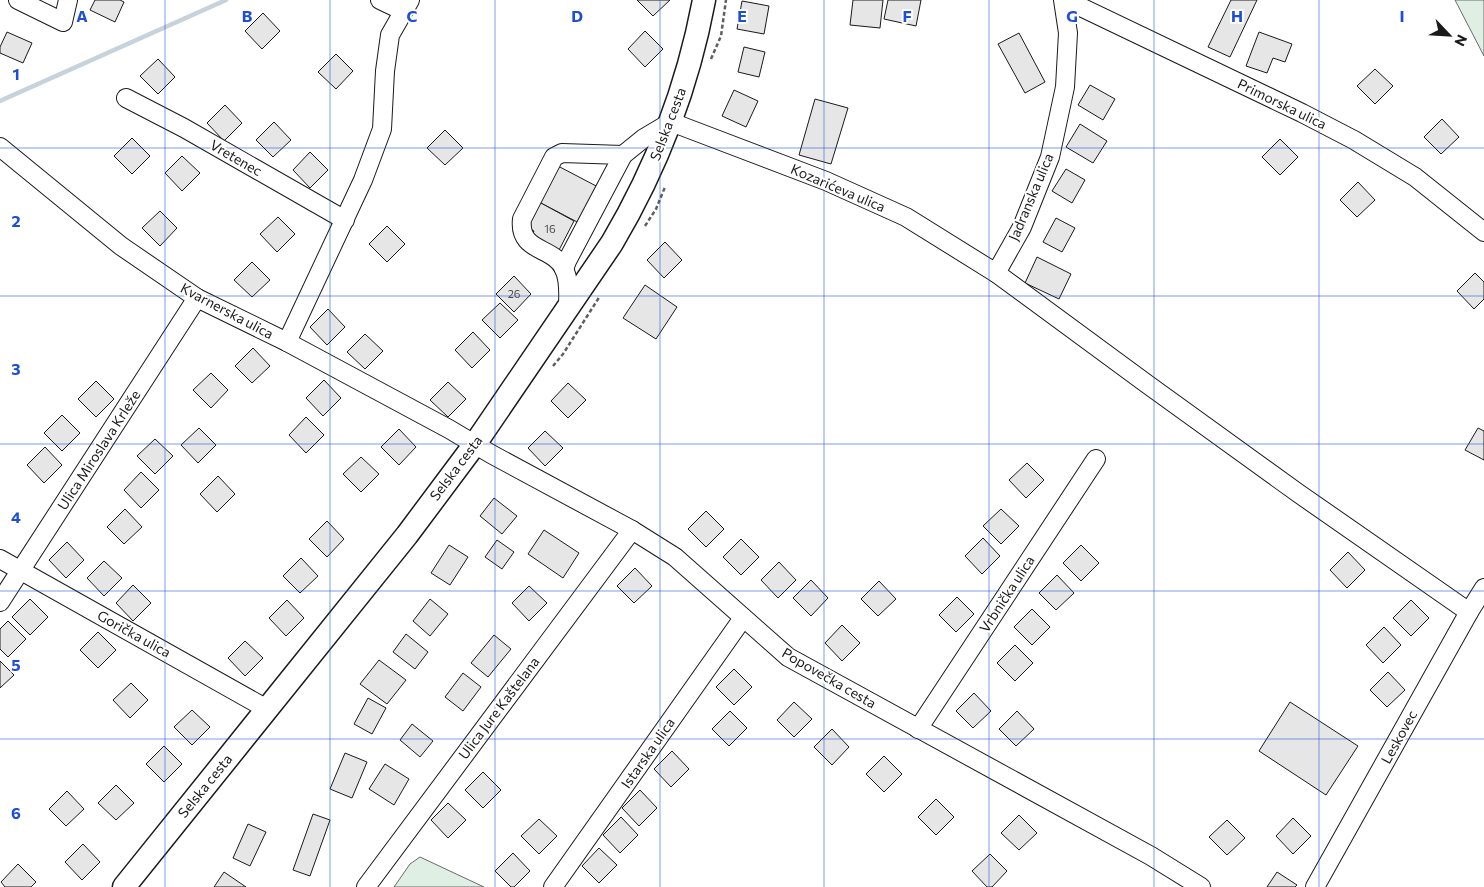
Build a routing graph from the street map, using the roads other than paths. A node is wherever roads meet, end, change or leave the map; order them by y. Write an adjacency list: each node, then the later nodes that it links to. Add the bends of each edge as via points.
1 (18, 0): 2 (street, via 63,22)
2 (68, 0)
3 (380, 0): 6 (street)
4 (704, 0): 8 (main road, Selska cesta, via 692,58)
5 (1064, 0): 12 (street, Primorska ulica, via 1354,140 1415,177); 14 (street, Jadranska ulica, via 1068,33 1066,87 1050,158 1022,227)
6 (406, 6): 11 (street, via 390,35 382,128)
7 (126, 98): 11 (street, Vretenec)
8 (671, 122): 10 (street); 14 (street, Kozarićeva ulica, via 826,181 906,217); 16 (main road, Selska cesta, via 628,215)
9 (0, 147): 15 (street, Kvarnerska ulica, via 121,246)
10 (623, 155): 13 (street); 13 (street, via 562,153 554,157 522,219 521,228 529,242 558,261)
11 (345, 220): 17 (street)
12 (1484, 232)
13 (564, 269): 16 (street)
14 (996, 273): 25 (street, Kozarićeva ulica, via 1282,482 1384,554)
15 (197, 298): 17 (street, Kvarnerska ulica); 22 (street, Ulica Miroslava Krleže)
16 (568, 308): 18 (main road, Selska cesta)
17 (287, 342): 18 (street, Kvarnerska ulica)
18 (474, 444): 20 (street, Popovečka cesta); 27 (main road, Selska cesta, via 387,561)
19 (1096, 459): 28 (street, Vrbnička ulica)
20 (632, 530): 26 (street, Popovečka cesta, via 675,557); 30 (street, Ulica Jure Kaštelana)
21 (0, 559): 22 (street, Gorička ulica)
22 (21, 571): 24 (street, Ulica Miroslava Krleže); 27 (street, Gorička ulica)
23 (1484, 588): 25 (street, Leskovec)
24 (0, 602)
25 (1475, 612): 33 (street, Leskovec)
26 (743, 618): 28 (street, Popovečka cesta, via 788,657); 31 (street, Istarska ulica)
27 (267, 709): 29 (main road, Selska cesta)
28 (918, 729): 32 (street, Popovečka cesta)
29 (124, 887)
30 (366, 887)
31 (553, 887)
32 (1201, 887)
33 (1315, 887)

